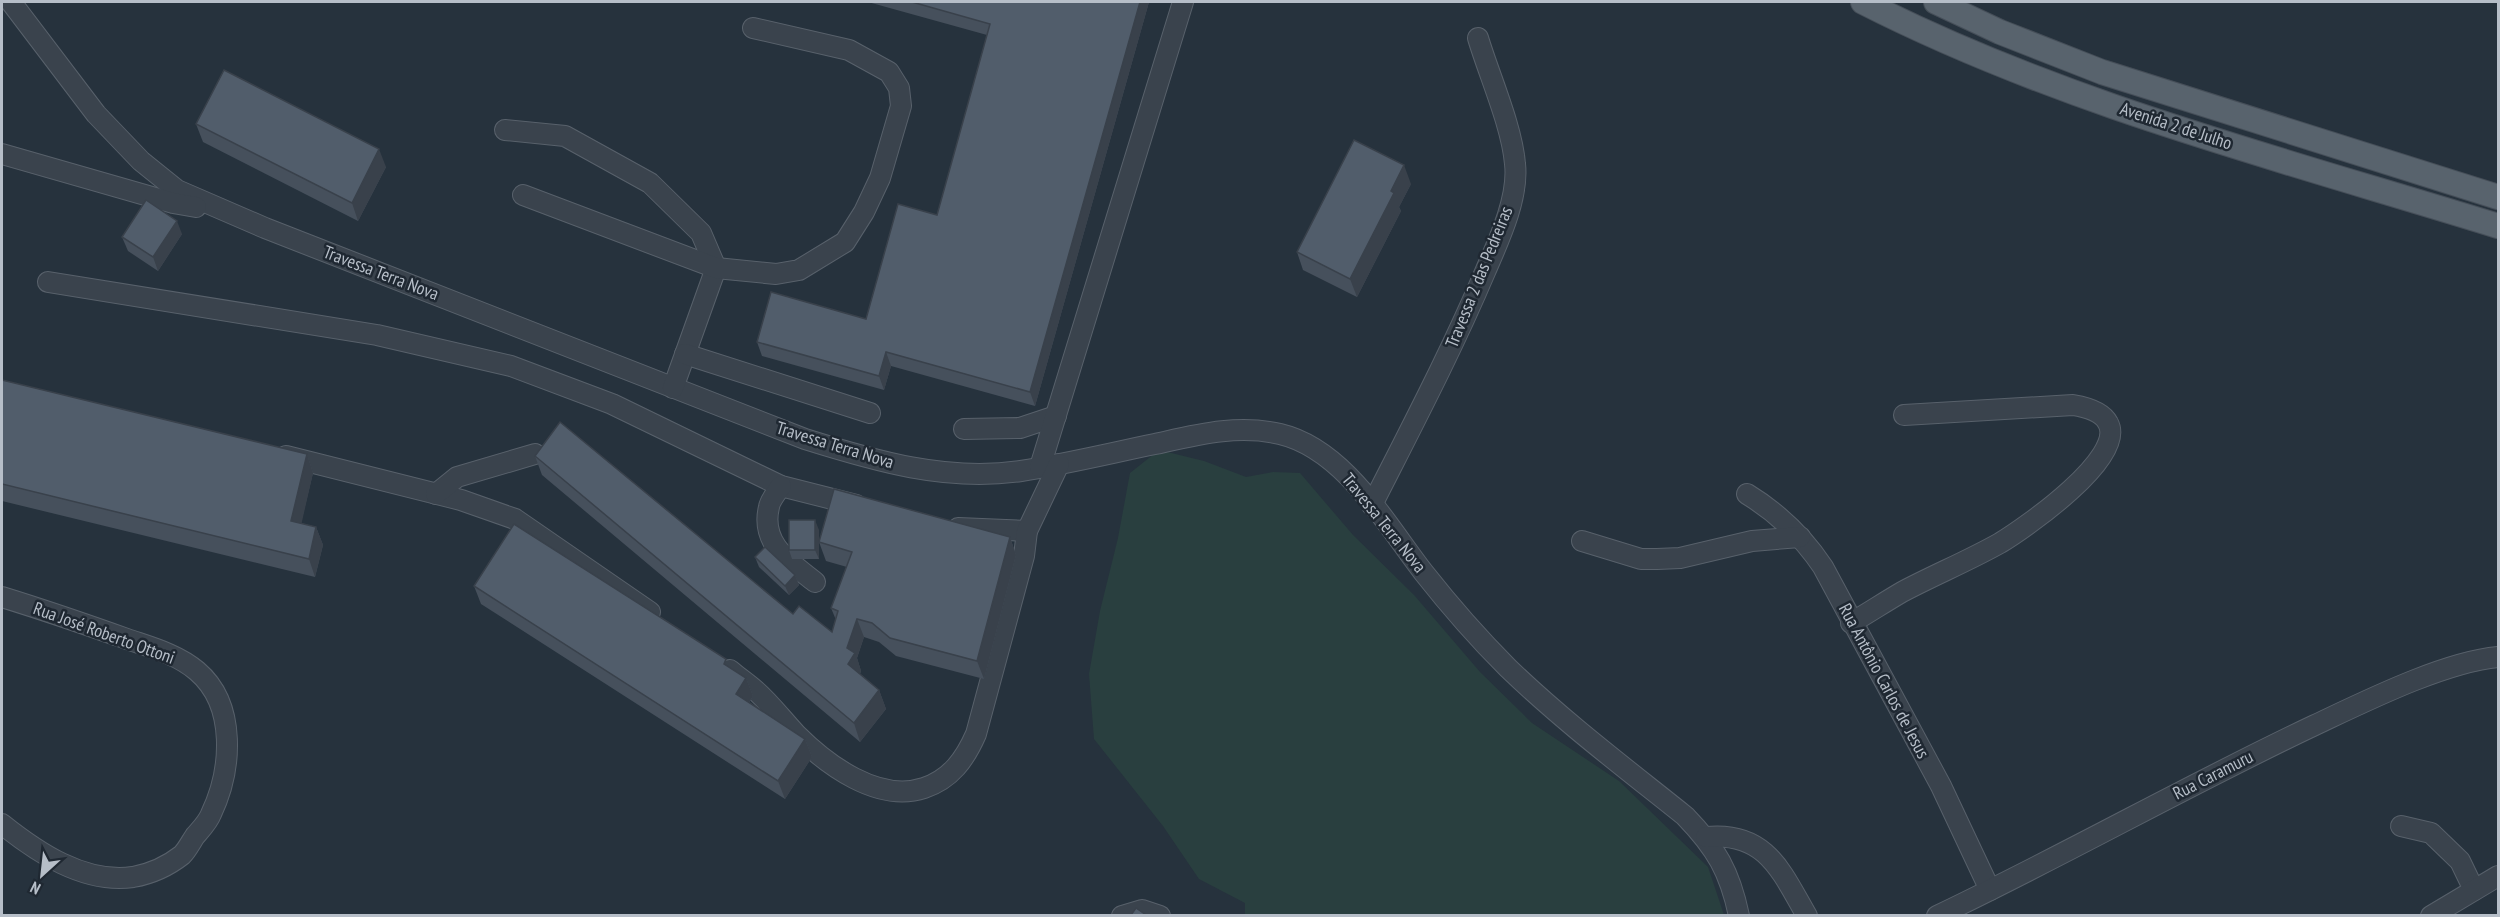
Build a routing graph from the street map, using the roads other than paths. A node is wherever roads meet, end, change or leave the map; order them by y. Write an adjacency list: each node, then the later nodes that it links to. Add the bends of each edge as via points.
1 (11, 2): 11 (street, Travessa Terra Nova, via 96,114 141,162 177,190)
2 (1184, 2): 19 (street)
3 (1863, 2): 12 (main road, Avenida 2 de Julho, via 1974,53 2080,93 2177,127)
4 (1936, 2): 10 (main road, Avenida 2 de Julho, via 2102,72)
5 (753, 28): 13 (street, via 849,50 870,60 889,72 899,88 901,106 880,178 845,242 799,270 776,274)
6 (1478, 38): 27 (street, Travessa 2 das Pedreiras, via 1509,135 1516,165 1514,187 1501,234 1460,332)
7 (505, 130): 13 (street, via 565,136 650,183 701,233)
8 (2, 154): 11 (street, via 173,203)
9 (523, 195): 13 (street)
10 (2499, 197)
11 (228, 213): 16 (street, Travessa Terra Nova)
12 (2499, 226)
13 (716, 268): 15 (street)
14 (48, 282): 24 (street, via 377,335 511,366 612,404)
15 (685, 354): 16 (street); 17 (street)
16 (673, 388): 23 (street, Travessa Terra Nova, via 805,439 892,465 972,473)
17 (870, 413)
18 (1904, 415): 35 (street, via 2073,405 2099,414 2109,424 2111,434 2101,457 2059,501 2003,541)
19 (1056, 416): 20 (street, via 1020,428); 23 (street)
20 (964, 429)
21 (264, 451): 25 (street)
22 (535, 454): 25 (street, via 458,477)
23 (1049, 466): 27 (street, Travessa Terra Nova, via 1206,432 1262,431 1294,438 1326,456); 30 (street)
24 (780, 486): 28 (street); 33 (street, via 769,506 768,530 778,553)
25 (436, 494): 36 (street, via 516,519)
26 (1748, 494): 31 (street, Rua Antônio Carlos de Jesus, via 1765,504)
27 (1372, 505): 41 (street, Travessa Terra Nova, via 1450,605 1506,666)
28 (878, 510)
29 (940, 524): 30 (street, via 961,529)
30 (1027, 531): 37 (street, via 1024,556 976,734 966,757 936,784 911,792 872,787 853,778 813,750 756,691)
31 (1800, 537): 32 (street, via 1752,541 1680,558 1657,559 1641,559); 35 (street, Rua Antônio Carlos de Jesus, via 1823,567)
32 (1582, 541)
33 (815, 582)
34 (2, 597): 39 (street, Rua José Roberto Ottoni, via 171,654 197,671 215,694 225,717 228,738 223,779 211,815 182,854 155,871 131,877 106,877 76,869 48,857)
35 (1851, 623): 44 (street, Rua Antônio Carlos de Jesus, via 1941,786)
36 (668, 625)
37 (714, 657)
38 (2499, 657): 44 (street, Rua Caramuru, via 2456,666 2349,709 2232,764)
39 (2, 824)
40 (2401, 825): 45 (street, via 2431,833 2460,861)
41 (1706, 837): 43 (street, Travessa Terra Nova); 50 (street, via 1735,838 1762,850 1777,866)
42 (2499, 876): 45 (street)
43 (1733, 887): 48 (street); 49 (street)
44 (1990, 890): 51 (street, Rua Caramuru)
45 (2474, 890): 52 (street)
46 (1122, 915): 47 (street, via 1142,910)
47 (1160, 915)
48 (1739, 915)
49 (1753, 915)
50 (1807, 915)
51 (1937, 915)
52 (2431, 915)

